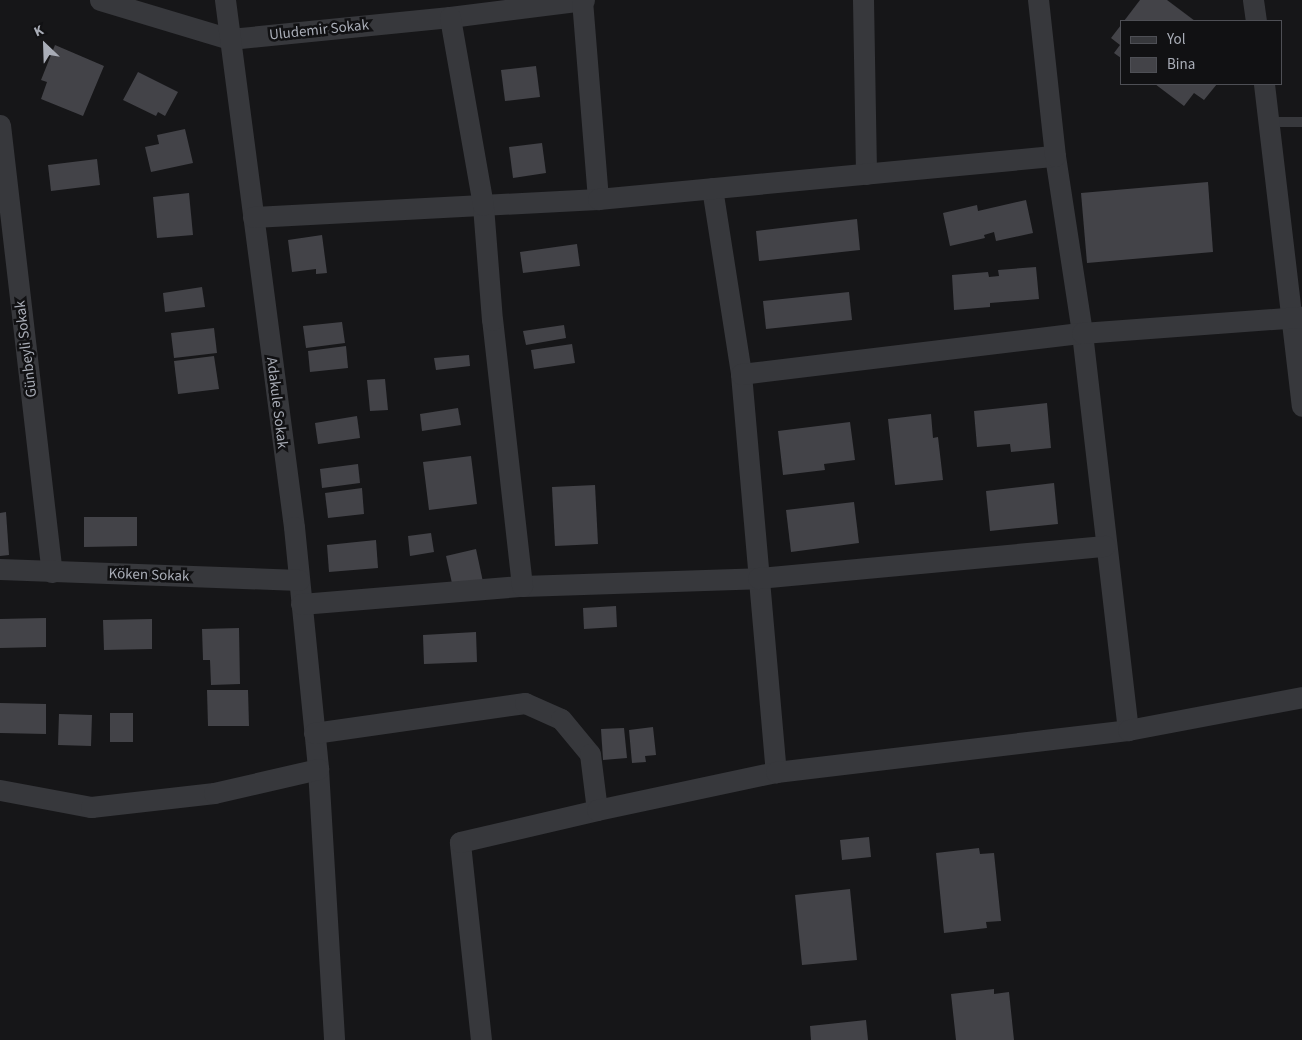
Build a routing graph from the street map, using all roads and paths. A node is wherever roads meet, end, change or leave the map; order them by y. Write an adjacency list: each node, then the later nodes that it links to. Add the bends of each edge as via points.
1 (100, 0): 10 (street, Uludemir Sokak)
2 (225, 0): 10 (street, Adakule Sokak)
3 (583, 0): 7 (street, Uludemir Sokak); 18 (street)
4 (862, 0): 16 (street)
5 (1038, 0): 15 (street)
6 (1253, 0): 9 (street)
7 (543, 2): 8 (street, Uludemir Sokak)
8 (450, 17): 10 (street, Uludemir Sokak); 19 (street)
9 (1256, 20)
10 (230, 39): 20 (street, Adakule Sokak)
11 (1264, 85): 12 (street)
12 (1270, 122): 13 (lane); 21 (street)
13 (1302, 122)
14 (0, 125): 27 (street, Günbeyli Sokak)
15 (1055, 156): 16 (street); 22 (street)
16 (866, 174): 17 (street)
17 (712, 188): 18 (street); 23 (street)
18 (598, 199): 19 (street)
19 (483, 205): 20 (street); 30 (street, via 492,320)
20 (253, 217): 29 (street, Adakule Sokak)
21 (1297, 318): 22 (street); 24 (street)
22 (1082, 333): 23 (street); 25 (street)
23 (742, 374): 28 (street)
24 (1302, 406)
25 (1105, 546): 28 (street); 33 (street)
26 (0, 569): 27 (street, Köken Sokak)
27 (52, 572): 29 (street, Köken Sokak)
28 (758, 578): 30 (street); 36 (street)
29 (299, 580): 31 (street, Adakule Sokak)
30 (522, 586): 31 (street)
31 (301, 604): 34 (street, Adakule Sokak)
32 (1302, 697): 33 (street)
33 (1128, 730): 36 (street)
34 (314, 733): 35 (street, Adakule Sokak); 38 (street, via 525,703 561,719 590,754)
35 (318, 769): 37 (street, via 214,793 91,807); 39 (street, Adakule Sokak)
36 (776, 772): 38 (street)
37 (0, 790)
38 (597, 810): 40 (street, via 460,842)
39 (334, 1040)
40 (481, 1040)

